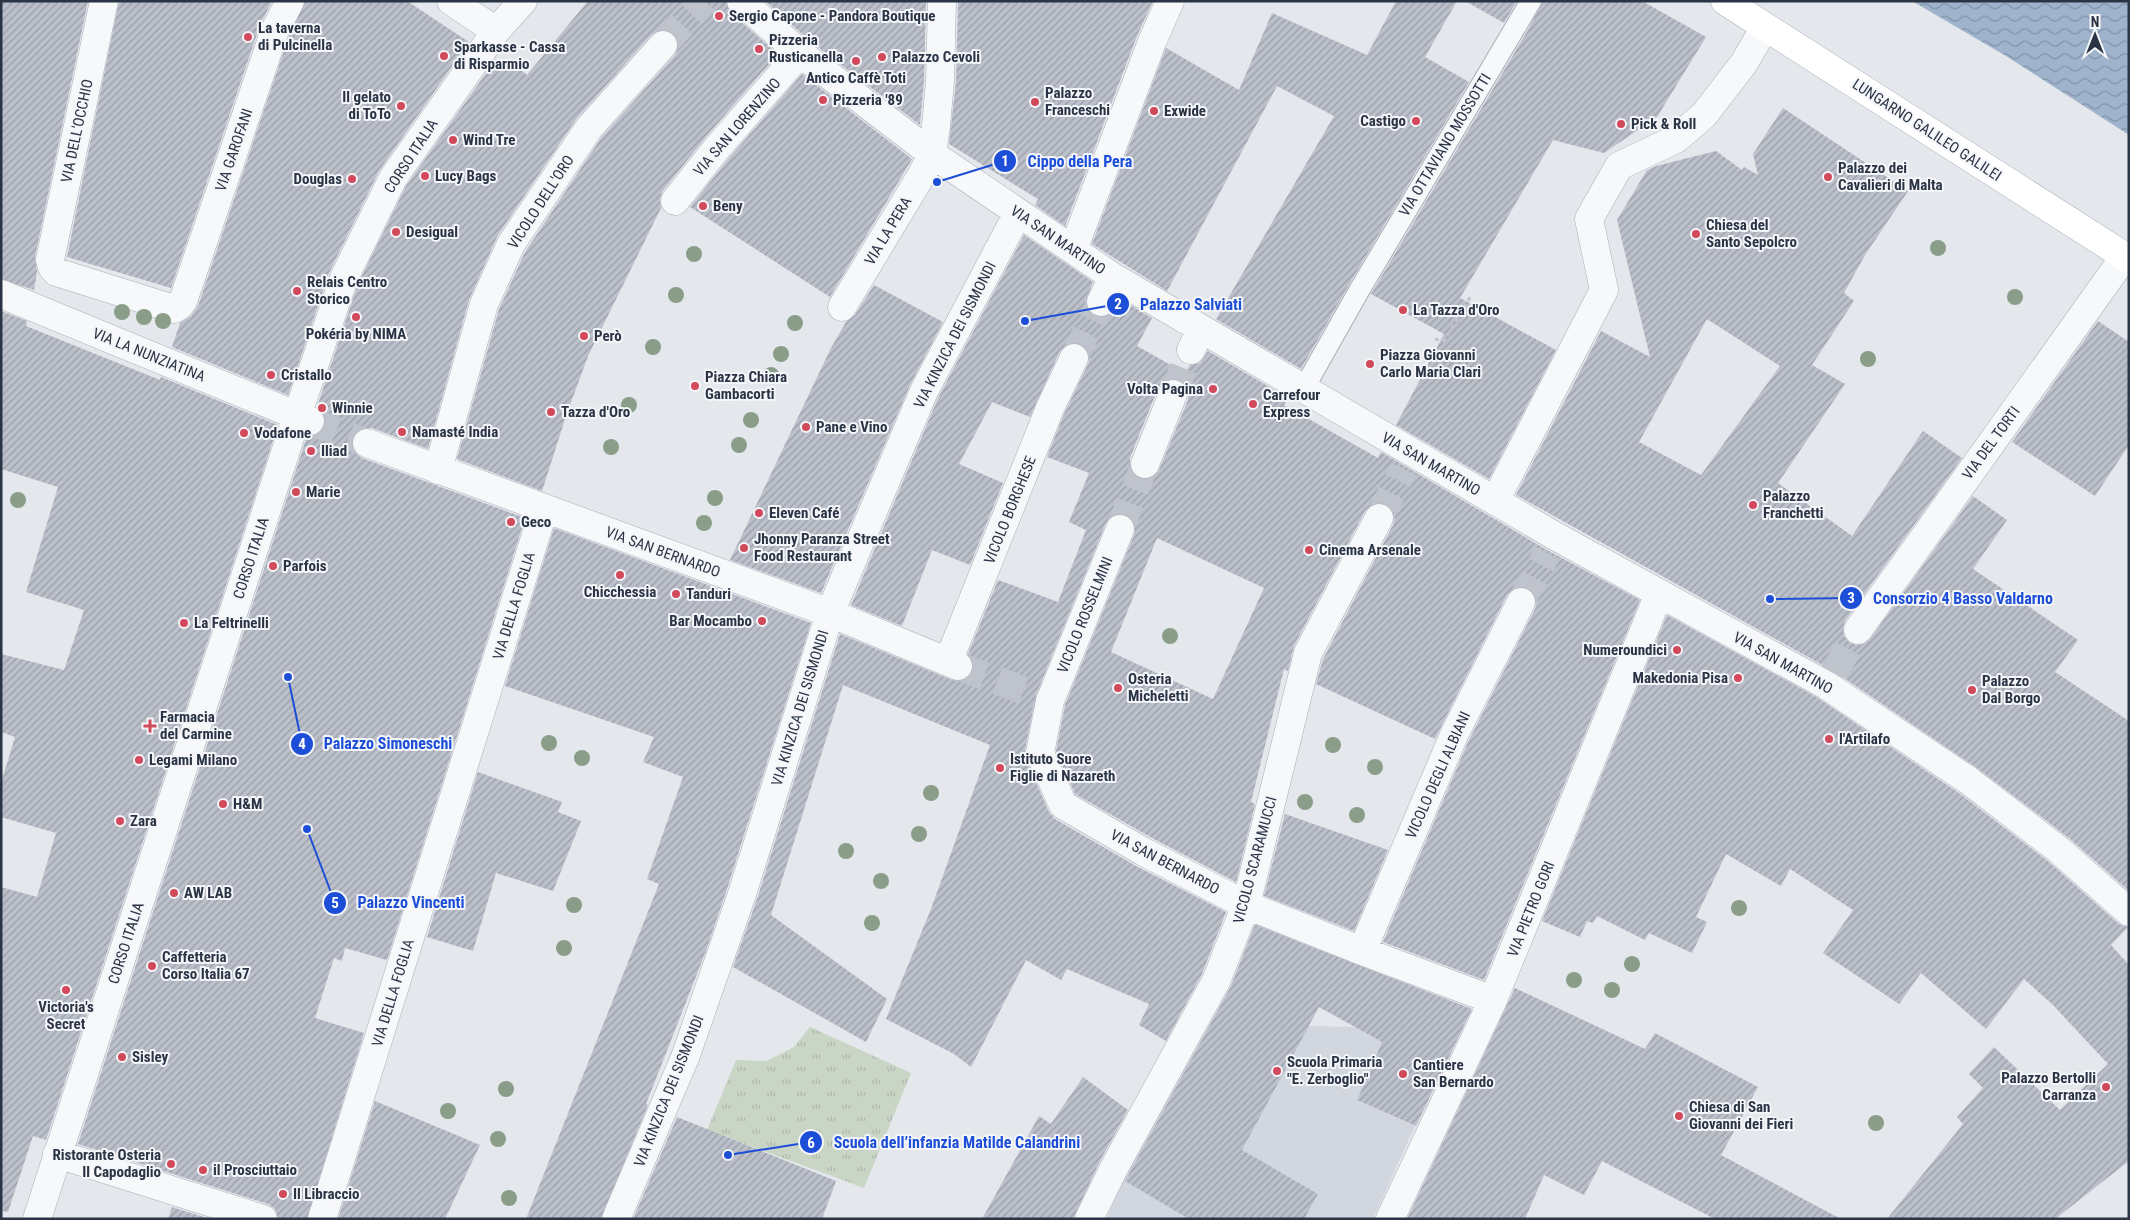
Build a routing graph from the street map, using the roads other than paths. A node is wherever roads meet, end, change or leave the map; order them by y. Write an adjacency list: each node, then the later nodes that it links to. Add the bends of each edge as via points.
1 (104, 1): 21 (street, VIA DELL'OCCHIO, via 50,260 56,272 164,306 174,309)
2 (290, 1): 21 (street, VIA GAROFANI, via 275,30)
3 (451, 1): 11 (street)
4 (523, 1): 11 (street, CORSO ITALIA)
5 (741, 1): 13 (street, VIA SAN MARTINO)
6 (942, 1): 14 (street, via 940,80)
7 (1170, 1): 17 (street)
8 (1531, 1): 25 (lane, VIA OTTAVIANO MOSSOTTI)
9 (1725, 1): 10 (street, LUNGARNO GALILEO GALILEI)
10 (1765, 26): 18 (street, LUNGARNO GALILEO GALILEI); 31 (street, via 1744,63 1704,115 1676,139 1619,166 1589,219 1604,290)
11 (496, 31): 27 (street, CORSO ITALIA, via 393,178 344,278)
12 (663, 45): 30 (street, VICOLO DELL'ORO, via 589,128 511,244 488,296)
13 (800, 53): 14 (street, VIA SAN MARTINO); 15 (street, VIA SAN LORENZINO)
14 (932, 154): 16 (street, VIA SAN MARTINO); 23 (street, VIA LA PERA)
15 (675, 201)
16 (1018, 213): 17 (street, VIA SAN MARTINO); 37 (street, VIA KINZICA DEI SISMONDI, via 924,391)
17 (1073, 250): 19 (street, VIA SAN MARTINO)
18 (2127, 258): 38 (street, VIA DEL TORTI)
19 (1113, 277): 22 (street); 25 (street, VIA SAN MARTINO, via 1196,340)
20 (1, 294): 27 (street, VIA LA NUNZIATINA)
21 (183, 301)
22 (1101, 302)
23 (842, 307)
24 (1074, 358): 39 (street, VICOLO BORGHESE, via 1050,408)
25 (1303, 390): 31 (street, VIA SAN MARTINO, via 1408,462)
26 (1173, 394): 29 (street)
27 (304, 418): 45 (street, CORSO ITALIA)
28 (367, 443): 30 (street, VIA SAN BERNARDO)
29 (1145, 464)
30 (438, 470): 32 (street, VIA SAN BERNARDO)
31 (1495, 501): 35 (street, VIA SAN MARTINO, via 1551,544)
32 (544, 509): 37 (street, VIA SAN BERNARDO); 48 (street, VIA DELLA FOGLIA)
33 (1379, 518): 41 (street, VICOLO SCARAMUCCI, via 1308,653)
34 (1120, 529): 40 (street, VICOLO ROSSELMINI)
35 (1659, 594): 42 (street, VIA SAN MARTINO, via 1830,679 2059,850); 44 (street, VIA PIETRO GORI)
36 (1521, 602): 43 (street, VICOLO DEGLI ALBIANI, via 1454,735)
37 (830, 614): 39 (street, VIA SAN BERNARDO); 49 (street, VIA KINZICA DEI SISMONDI, via 742,894 686,1055)
38 (1858, 630)
39 (953, 664)
40 (1046, 699): 41 (street, VIA SAN BERNARDO, via 1040,753 1063,805)
41 (1246, 905): 43 (street, VIA SAN BERNARDO); 50 (street, VICOLO SCARAMUCCI, via 1216,981)
42 (2129, 912)
43 (1362, 951): 44 (street, VIA SAN BERNARDO)
44 (1494, 1000): 51 (street, VIA PIETRO GORI)
45 (57, 1154): 46 (street, CORSO ITALIA); 47 (street)
46 (37, 1219)
47 (263, 1219)
48 (322, 1219)
49 (616, 1219)
50 (1089, 1219)
51 (1390, 1219)

